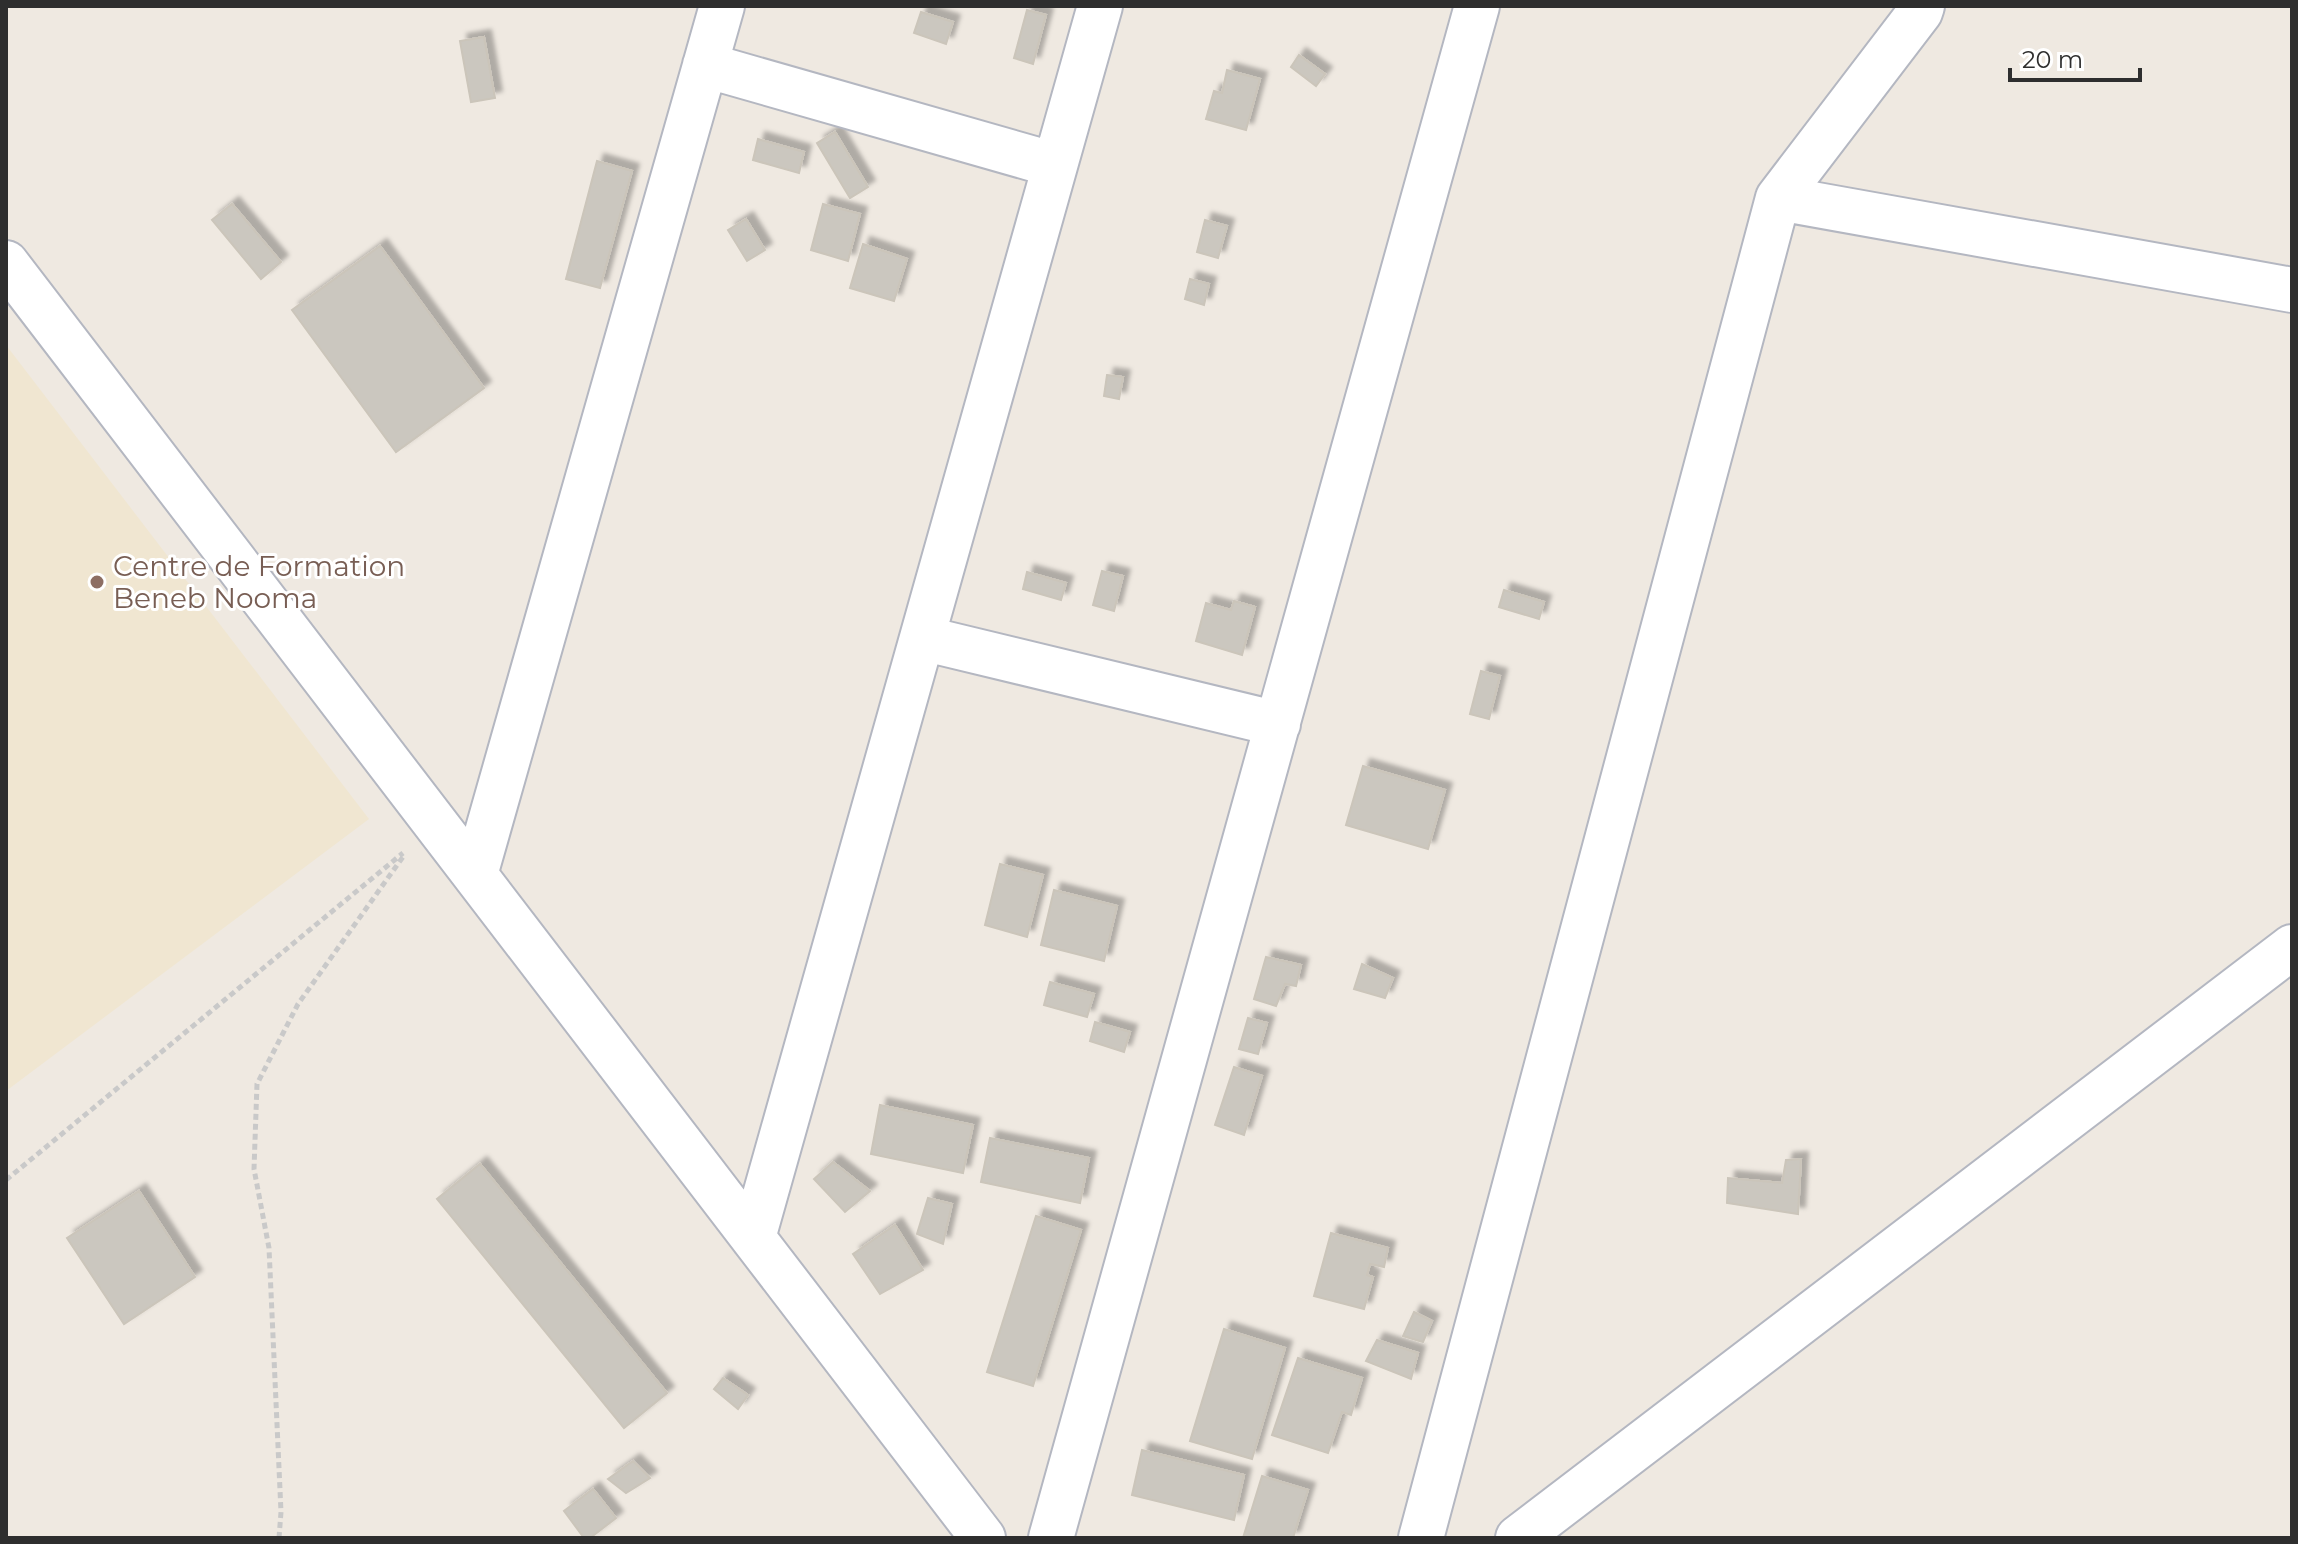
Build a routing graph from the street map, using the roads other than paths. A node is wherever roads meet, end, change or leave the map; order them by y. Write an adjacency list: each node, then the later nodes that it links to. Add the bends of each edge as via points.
1 (722, 6): 5 (street)
2 (1100, 6): 6 (street)
3 (1477, 6): 11 (street)
4 (1922, 6): 7 (street)
5 (705, 65): 6 (street); 12 (street)
6 (1055, 165): 10 (street)
7 (1778, 198): 9 (street); 17 (street)
8 (6, 263): 12 (street)
9 (2292, 290)
10 (922, 638): 11 (street); 14 (street)
11 (1278, 724): 16 (street)
12 (475, 875): 14 (street)
13 (2292, 947): 18 (street)
14 (753, 1238): 15 (street)
15 (983, 1538)
16 (1051, 1538)
17 (1421, 1538)
18 (1518, 1538)

